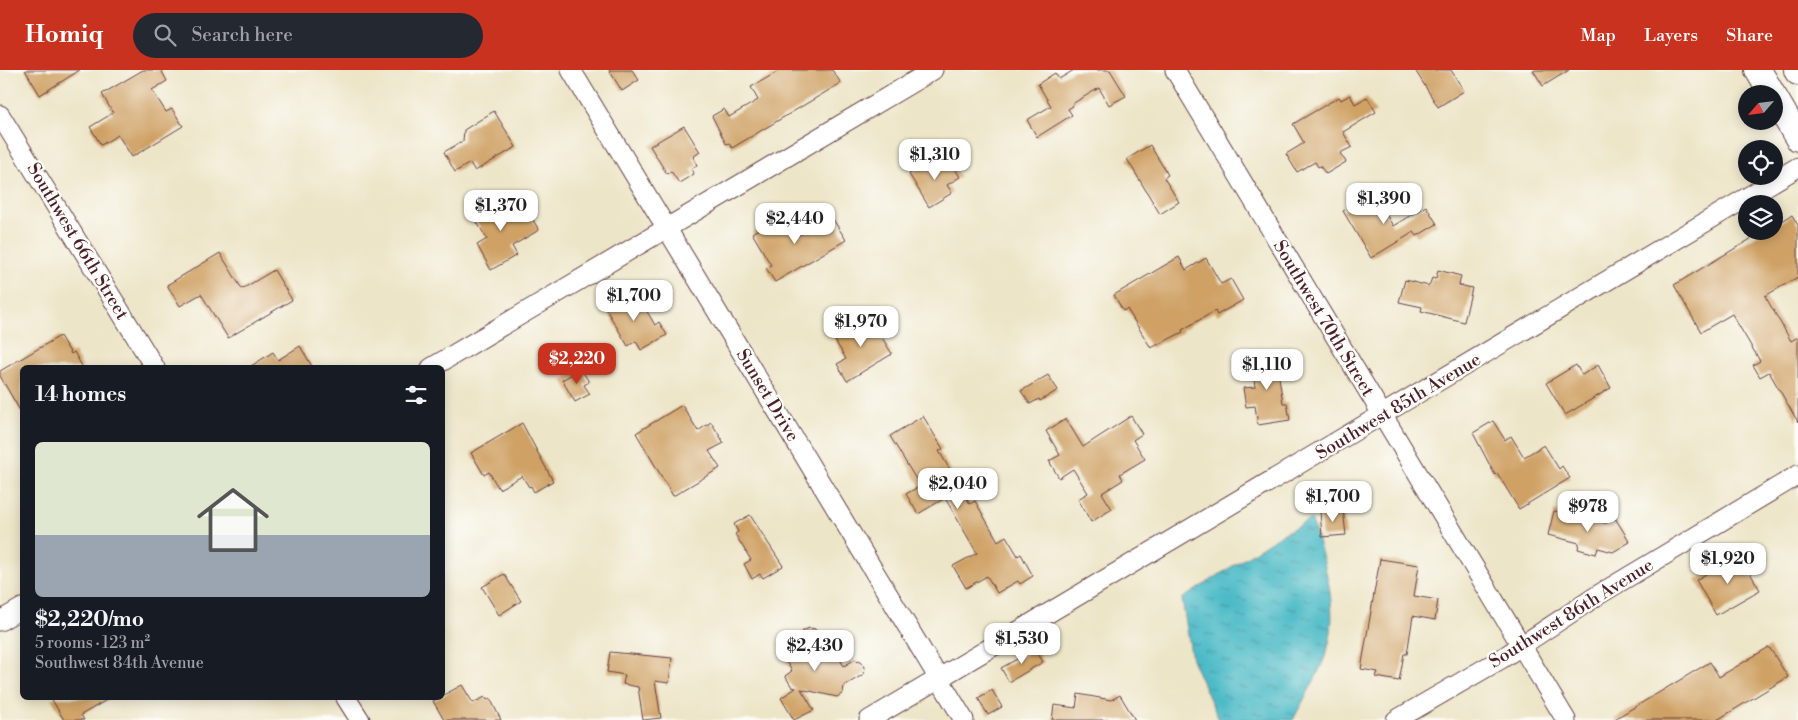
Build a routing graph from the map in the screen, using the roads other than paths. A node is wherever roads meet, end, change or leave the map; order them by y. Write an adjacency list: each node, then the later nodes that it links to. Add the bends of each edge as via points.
1 (571, 70): 10 (street, Sunset Drive)
2 (933, 70): 10 (street)
3 (1175, 70): 13 (street, Southwest 70th Street)
4 (1758, 70): 5 (main road)
5 (1767, 85)
6 (1783, 113): 8 (main road)
7 (0, 115): 11 (street, Southwest 66th Street)
8 (1798, 138)
9 (1798, 167): 13 (street, Southwest 85th Avenue)
10 (667, 228): 12 (street); 18 (street, Sunset Drive)
11 (153, 365)
12 (436, 365)
13 (1382, 415): 17 (street, Southwest 70th Street); 18 (street, Southwest 85th Avenue)
14 (1798, 475): 17 (street, Southwest 86th Avenue, via 1598,594)
15 (20, 609): 16 (street)
16 (0, 621)
17 (1521, 644): 23 (street, Southwest 86th Avenue); 24 (street, Southwest 70th Street)
18 (939, 678): 21 (street, Southwest 85th Avenue); 22 (street, Sunset Drive)
19 (347, 700): 20 (street)
20 (360, 720)
21 (869, 720)
22 (964, 720)
23 (1396, 720)
24 (1566, 720)

